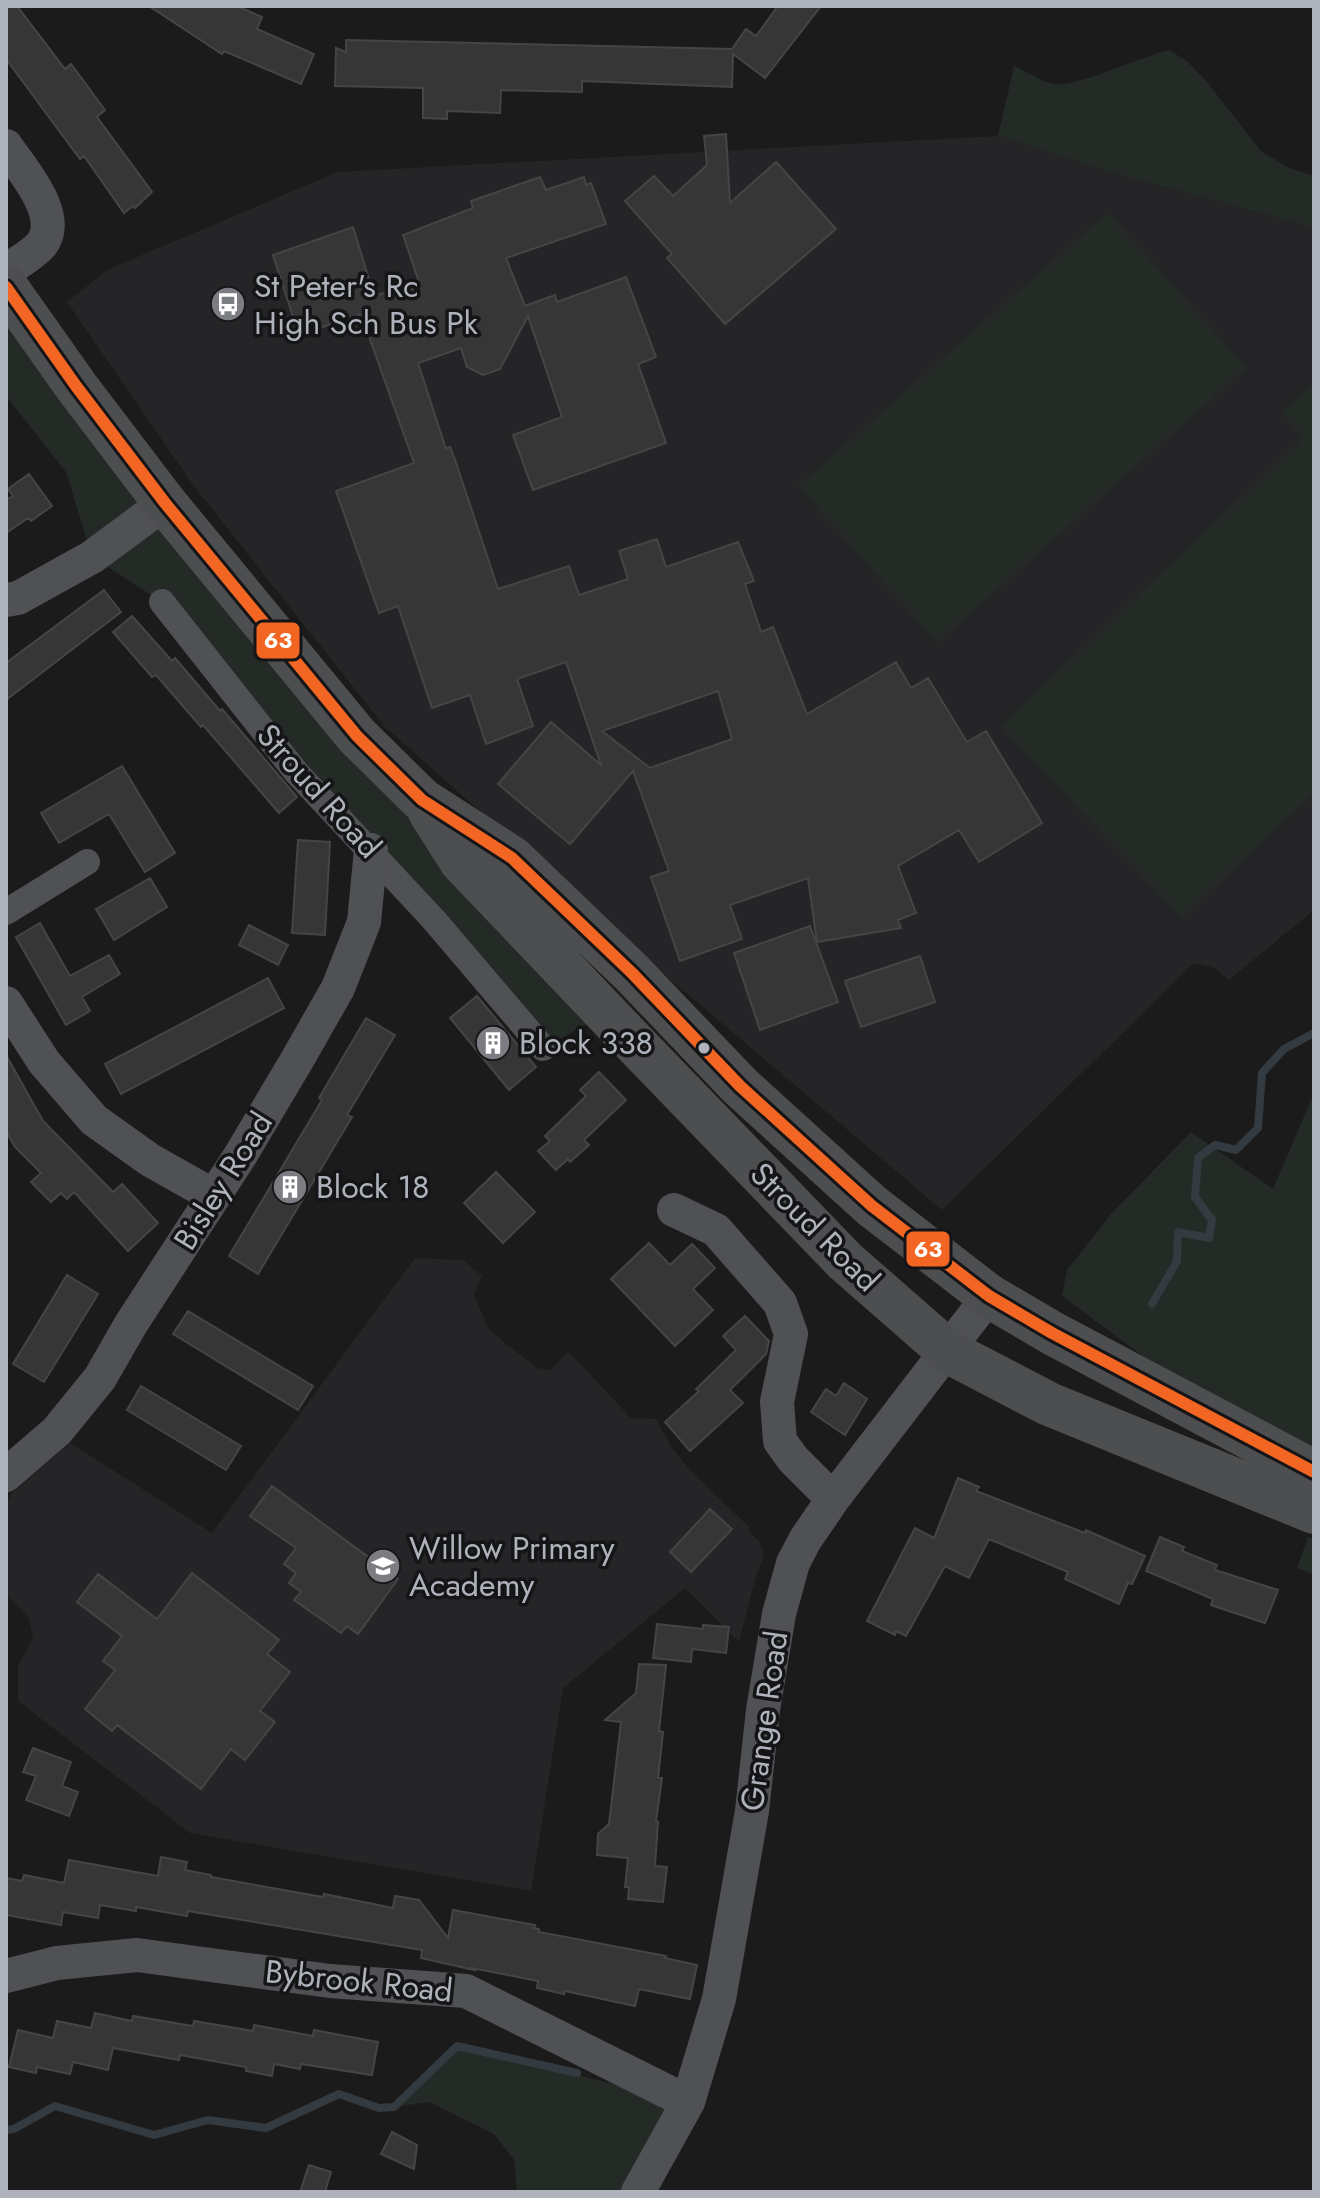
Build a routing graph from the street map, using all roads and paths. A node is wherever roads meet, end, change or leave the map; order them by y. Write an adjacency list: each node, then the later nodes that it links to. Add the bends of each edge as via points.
1 (6, 146): 2 (street, via 40,196 49,221 42,244)
2 (6, 271)
3 (6, 287): 4 (main road, Stroud Road)
4 (165, 503): 5 (street, via 92,557); 7 (main road, Stroud Road, via 357,736)
5 (6, 600)
6 (162, 602): 8 (street, Stroud Road, via 296,772)
7 (422, 800): 15 (main road, Stroud Road, via 512,858 740,1086 872,1206); 16 (main road, Stroud Road, via 461,861 488,890 845,1261)
8 (371, 850): 12 (street, Stroud Road); 13 (street, Bisley Road, via 364,922 338,988)
9 (87, 862): 10 (street)
10 (6, 912)
11 (6, 1003): 13 (street, via 44,1062 94,1120)
12 (543, 1048)
13 (214, 1196): 17 (street, Bisley Road, via 100,1378 57,1431)
14 (674, 1210): 19 (street, via 716,1230 780,1303 791,1334 777,1402 780,1441)
15 (989, 1296): 16 (street, Grange Road); 18 (main road, Stroud Road)
16 (949, 1352): 18 (main road, Stroud Road, via 1049,1404); 19 (street, Grange Road)
17 (6, 1475)
18 (1306, 1489)
19 (833, 1499): 21 (street, Grange Road, via 793,1563 779,1614 719,1999)
20 (6, 1976): 21 (street, Bybrook Road, via 57,1963 137,1955 330,1981 466,1991)
21 (688, 2102): 22 (street, Grange Road)
22 (638, 2192)

